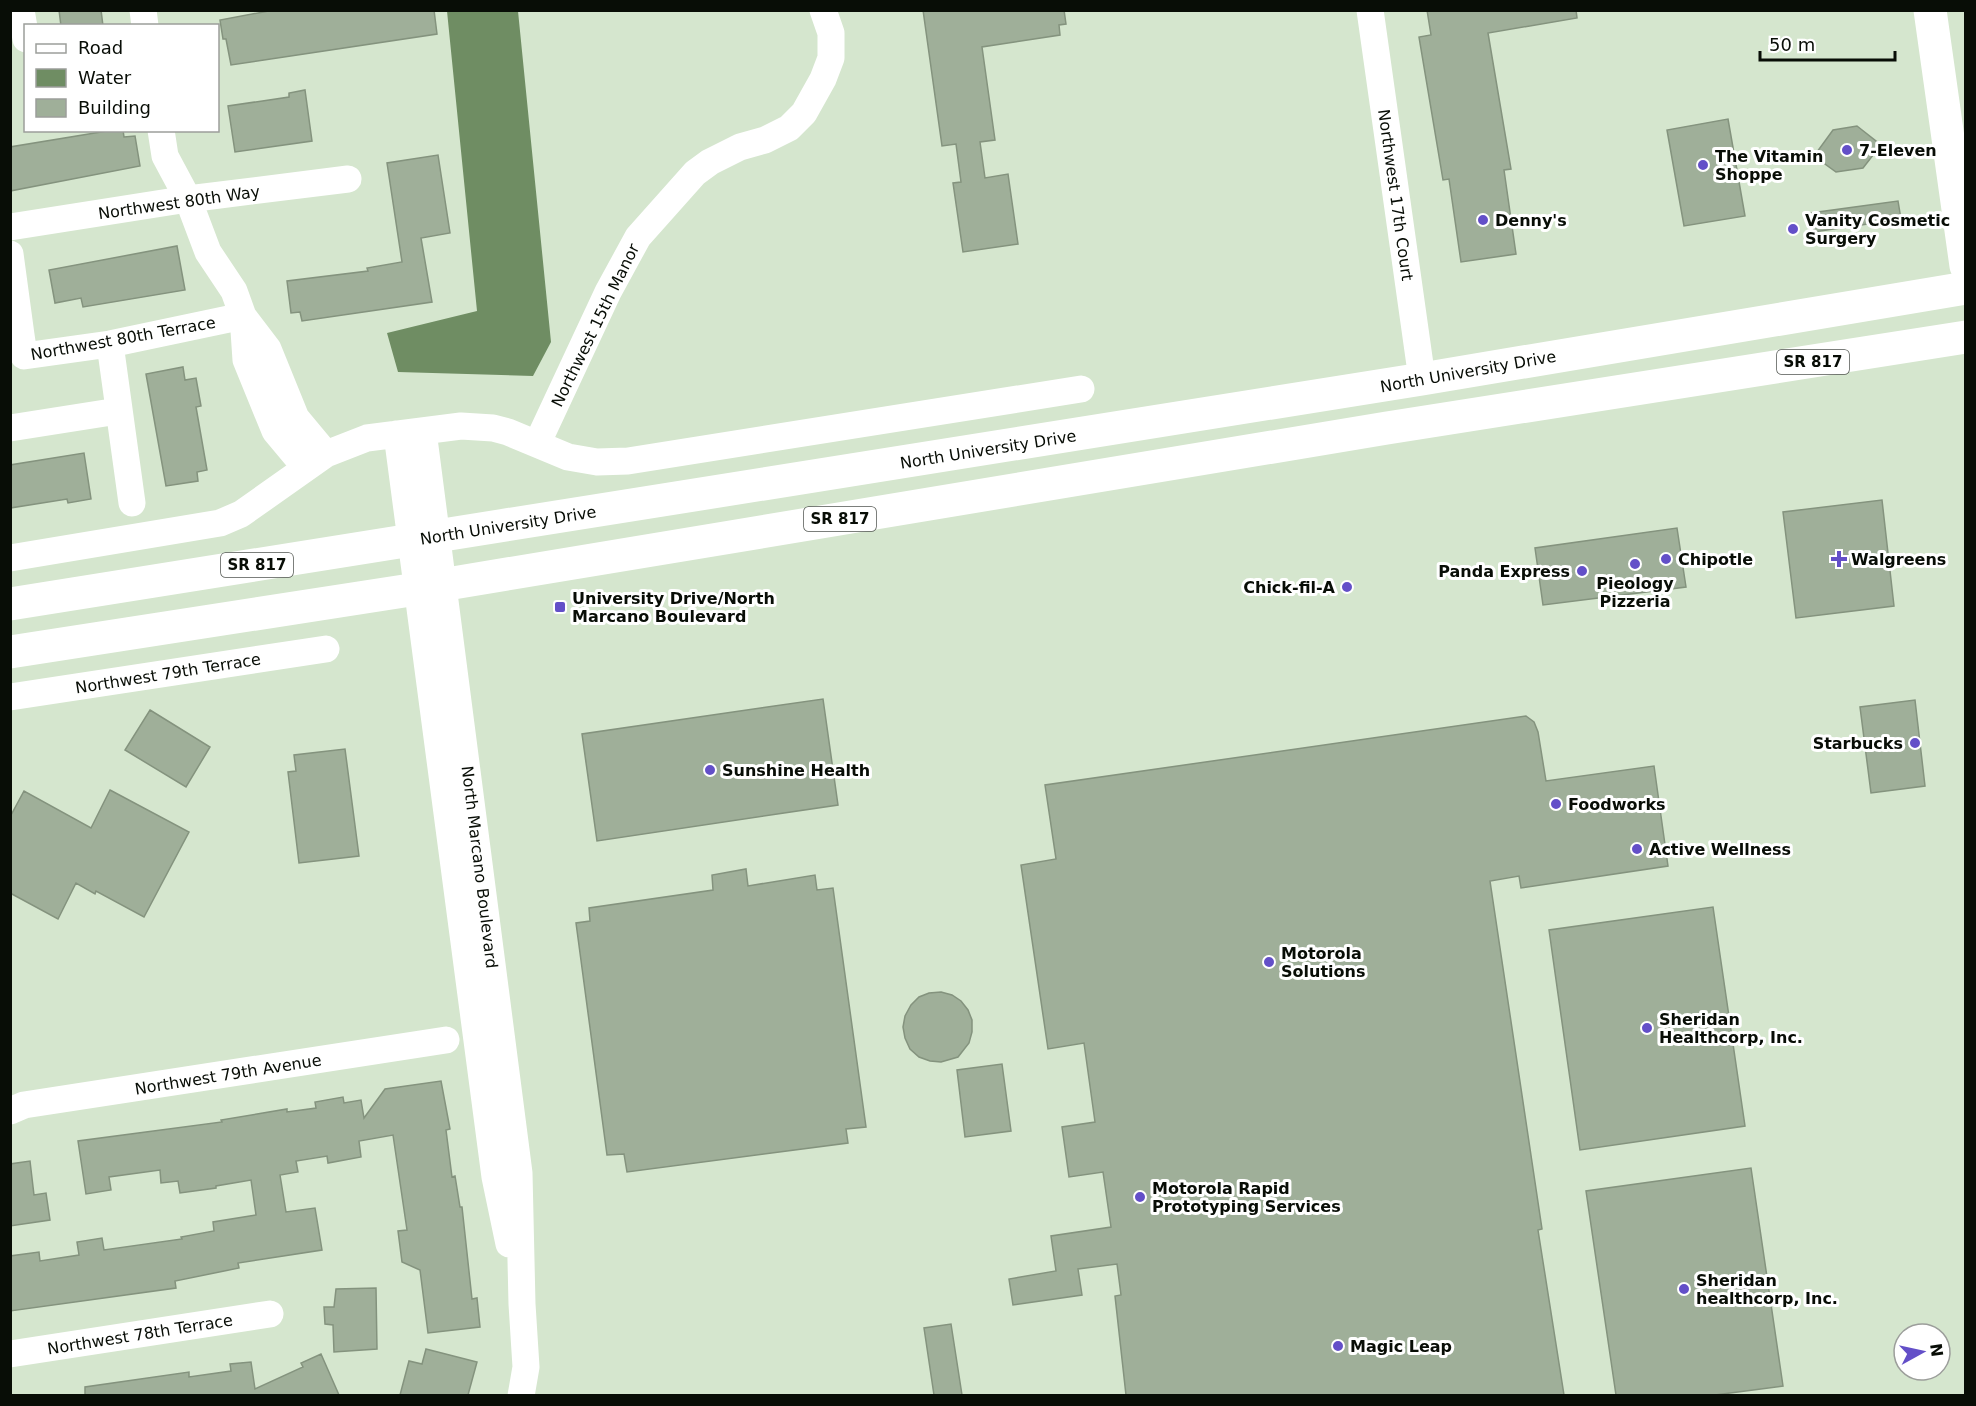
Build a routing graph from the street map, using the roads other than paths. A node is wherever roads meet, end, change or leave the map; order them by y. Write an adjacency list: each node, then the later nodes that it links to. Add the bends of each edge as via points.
1 (21, 10): 5 (street)
2 (823, 10): 25 (street, Northwest 15th Manor, via 831,33 831,58 804,113 789,128 740,147 695,173 638,237)
3 (1370, 10): 18 (street, Northwest 17th Court)
4 (1930, 10): 11 (main road)
5 (24, 27)
6 (160, 132): 8 (street, via 165,156)
7 (348, 179): 8 (street, Northwest 80th Way)
8 (188, 199): 9 (street, Northwest 80th Way); 13 (street, via 208,252 234,291)
9 (10, 226)
10 (10, 254): 14 (street)
11 (1965, 266)
12 (1965, 288): 17 (main road, North University Drive / SR 817)
13 (243, 316): 16 (street, Northwest 80th Terrace); 27 (street, via 268,349)
14 (16, 336): 16 (street, Northwest 80th Terrace, via 24,356)
15 (1965, 337): 21 (main road, SR 817)
16 (110, 344): 20 (street)
17 (1491, 367): 18 (main road, North University Drive / SR 817); 21 (main road, via 1446,397)
18 (1422, 379): 23 (main road, via 1414,402); 26 (main road, North University Drive / SR 817)
19 (1081, 389): 25 (street, via 628,461 597,462 567,457)
20 (118, 411): 22 (street); 28 (street)
21 (1437, 422): 23 (main road, SR 817)
22 (10, 428)
23 (1387, 428): 29 (main road, SR 817)
24 (410, 432): 25 (street, via 460,426 493,428); 27 (street, via 367,438); 30 (street, North Marcano Boulevard)
25 (537, 444)
26 (947, 455): 29 (main road, via 881,492); 30 (main road, North University Drive / SR 817)
27 (316, 461): 31 (street, via 241,514 220,523)
28 (132, 502)
29 (856, 517): 32 (main road, SR 817)
30 (424, 538): 32 (street, North Marcano Boulevard); 33 (main road, North University Drive / SR 817)
31 (10, 558)
32 (430, 587): 35 (main road, SR 817); 41 (street, North Marcano Boulevard, via 519,1173 526,1367)
33 (10, 604)
34 (326, 649): 36 (street, Northwest 79th Terrace)
35 (10, 652)
36 (10, 697)
37 (446, 1040): 38 (street, Northwest 79th Avenue, via 24,1105)
38 (10, 1111)
39 (270, 1314): 40 (street, Northwest 78th Terrace)
40 (10, 1354)
41 (521, 1395)

